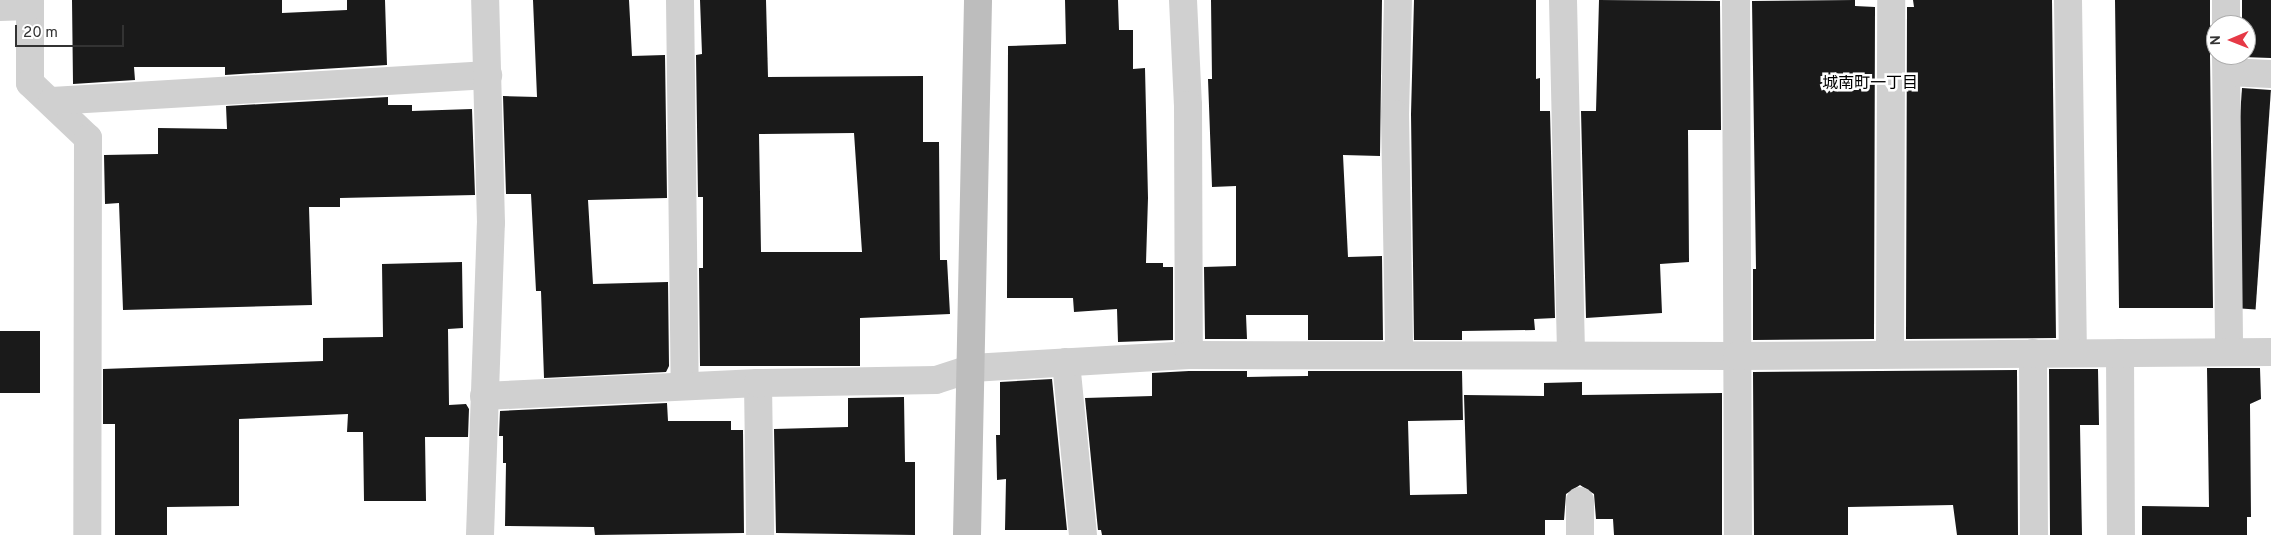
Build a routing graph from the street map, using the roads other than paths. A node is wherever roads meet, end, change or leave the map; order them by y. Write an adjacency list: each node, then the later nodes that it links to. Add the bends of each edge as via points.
1 (485, 0): 17 (street)
2 (680, 0): 32 (street)
3 (978, 0): 30 (street)
4 (1183, 0): 24 (street, via 1188,105)
5 (1398, 0): 26 (street, via 1395,114)
6 (1562, 0): 27 (street)
7 (1736, 0): 28 (street)
8 (1891, 0): 25 (street)
9 (2068, 0): 19 (street)
10 (2226, 0): 13 (street)
11 (30, 3): 12 (street); 18 (street, via 30,83)
12 (0, 7)
13 (2226, 15)
14 (2227, 65): 20 (street)
15 (2231, 65): 16 (street)
16 (2271, 74)
17 (488, 75): 18 (street); 33 (street, via 491,223)
18 (52, 102): 35 (street, via 88,138)
19 (2073, 352): 22 (street); 23 (street)
20 (2229, 352): 21 (street); 23 (street)
21 (2271, 352)
22 (2033, 353): 25 (street); 42 (street)
23 (2120, 353): 43 (street)
24 (1189, 354): 26 (street); 29 (street)
25 (1890, 354): 28 (street)
26 (1400, 355): 27 (street)
27 (1571, 355): 28 (street)
28 (1736, 356): 41 (street)
29 (1066, 362): 30 (street); 39 (street)
30 (972, 368): 31 (street, via 936,380); 38 (street)
31 (758, 383): 32 (street); 37 (street)
32 (685, 386): 33 (street)
33 (484, 396): 36 (street)
34 (1580, 501): 40 (street)
35 (87, 535)
36 (480, 535)
37 (760, 535)
38 (967, 535)
39 (1084, 535)
40 (1580, 535)
41 (1738, 535)
42 (2034, 535)
43 (2121, 535)

